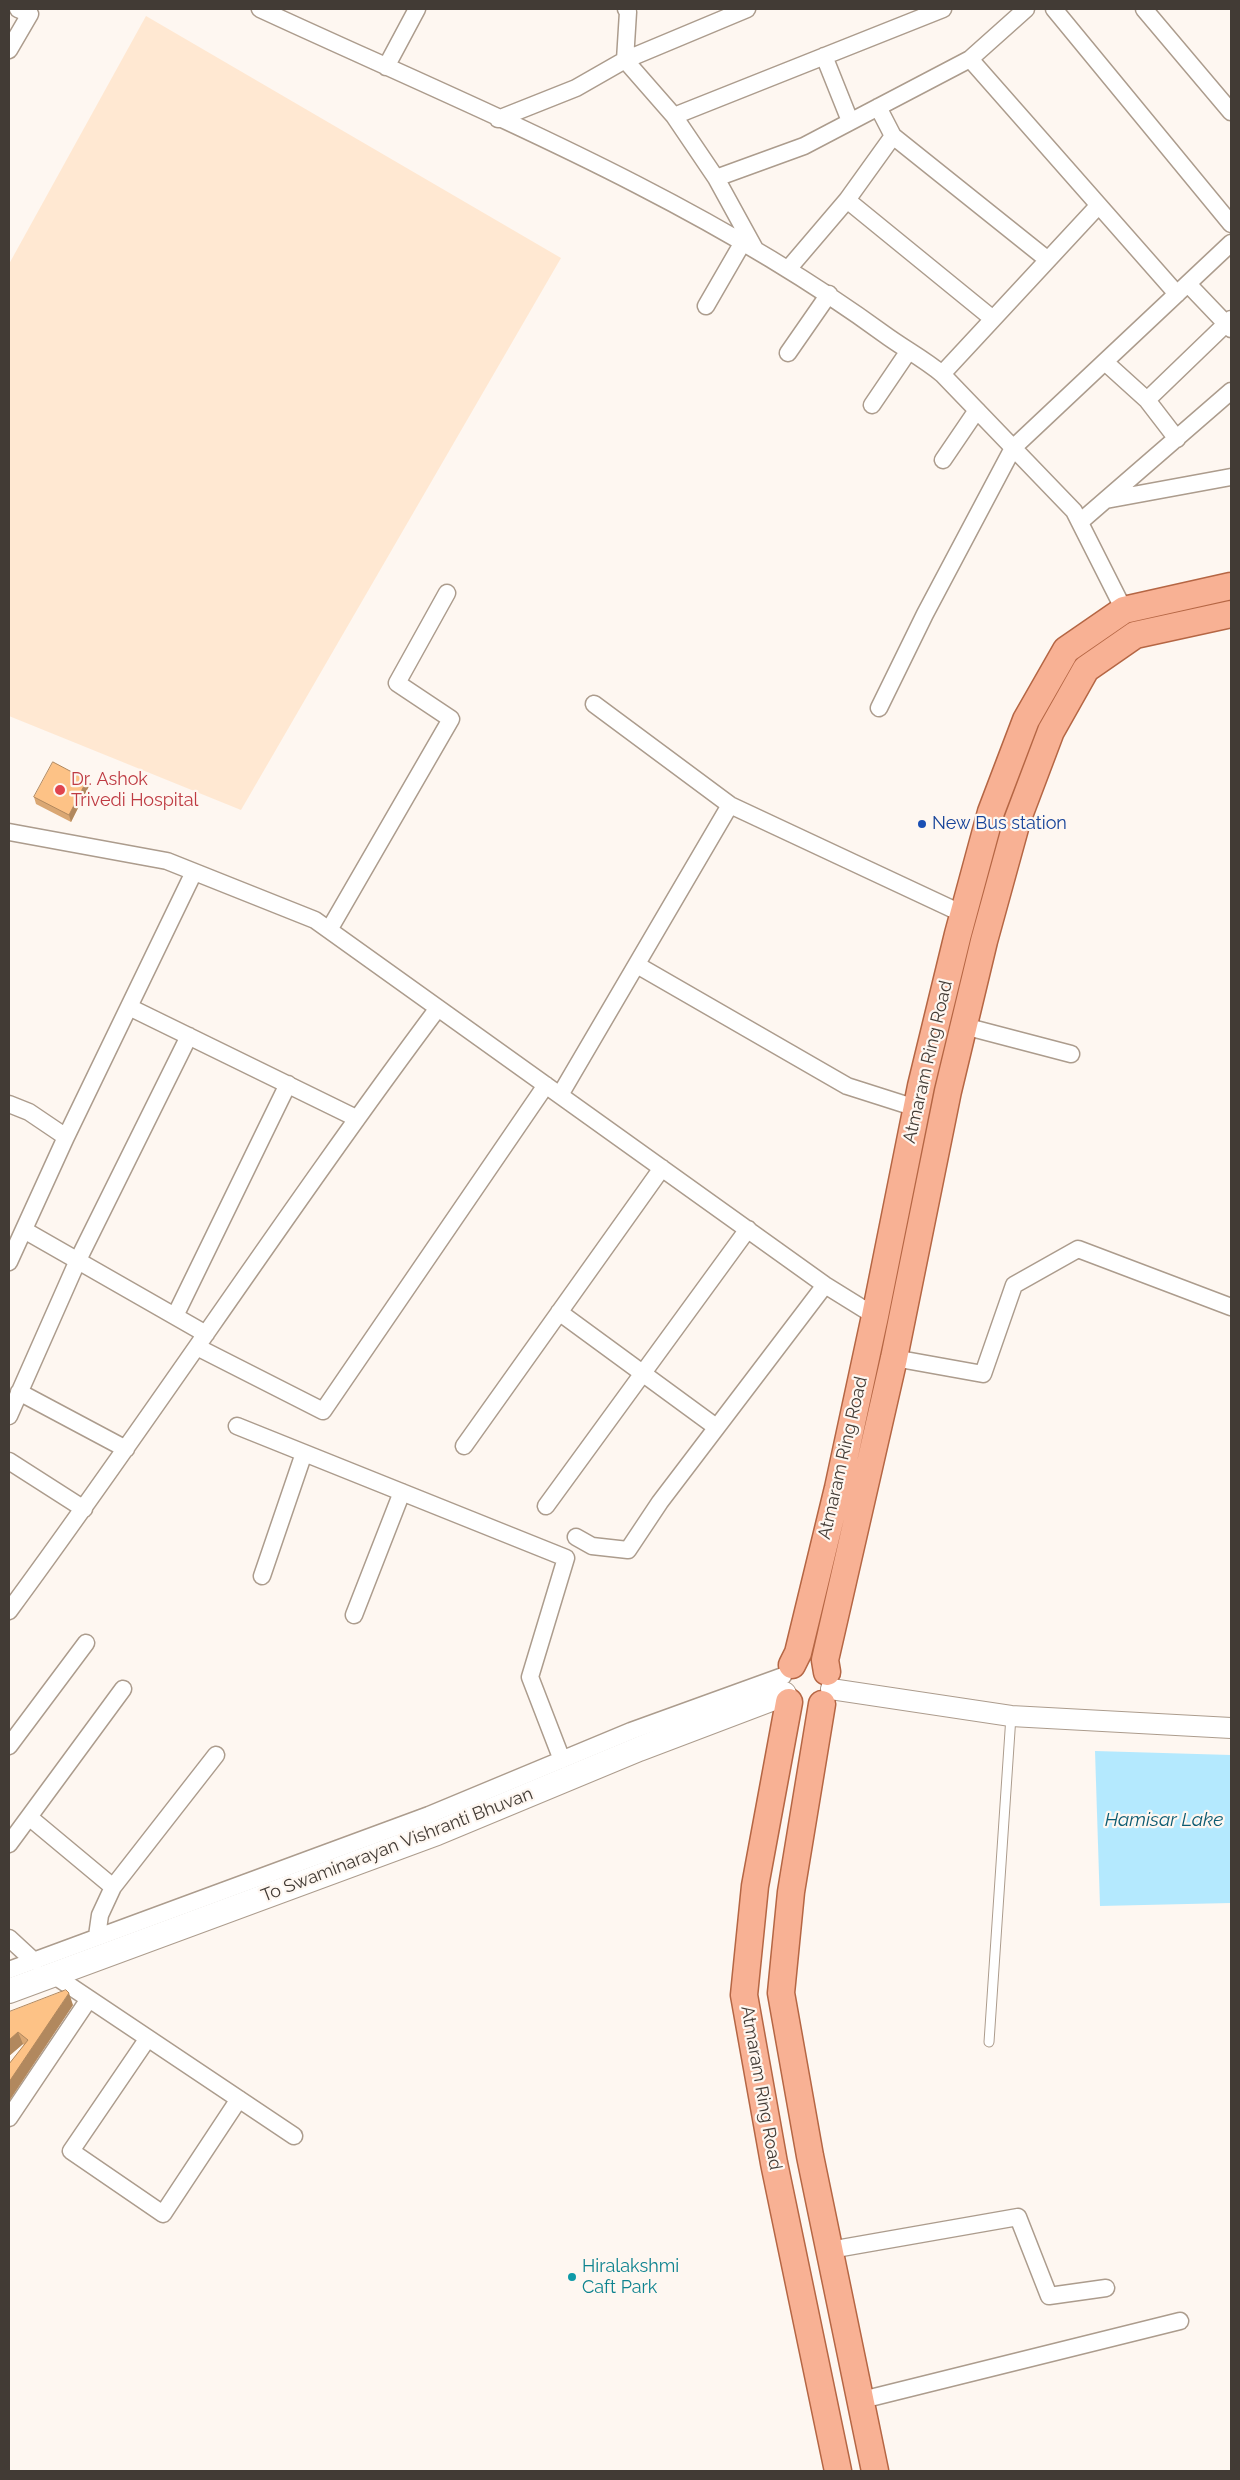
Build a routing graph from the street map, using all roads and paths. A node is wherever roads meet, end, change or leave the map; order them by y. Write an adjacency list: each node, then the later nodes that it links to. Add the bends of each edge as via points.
1 (18, 9): 10 (street, via 30,14)
2 (260, 9): 14 (street)
3 (417, 9): 14 (street)
4 (626, 9): 13 (street)
5 (747, 9): 13 (street)
6 (943, 9): 11 (street)
7 (1026, 9): 12 (street)
8 (1054, 9): 24 (street)
9 (1144, 9): 16 (street)
10 (9, 50)
11 (824, 56): 17 (street); 19 (street)
12 (970, 59): 15 (street); 23 (street)
13 (625, 60): 17 (street); 18 (street, via 576,88)
14 (386, 67): 18 (street)
15 (878, 107): 19 (street); 20 (street)
16 (1231, 112)
17 (674, 116): 21 (street)
18 (498, 119): 26 (street, via 658,195)
19 (850, 122): 21 (street, via 804,146)
20 (893, 136): 22 (street); 27 (street)
21 (716, 178): 26 (street)
22 (847, 200): 28 (street); 32 (street)
23 (1098, 206): 27 (street); 29 (street)
24 (1231, 224)
25 (1231, 243): 29 (street)
26 (749, 246): 28 (street); 31 (street)
27 (1048, 260): 32 (street)
28 (789, 268): 30 (street)
29 (1182, 289): 33 (street); 36 (street)
30 (829, 294): 34 (street); 35 (street)
31 (706, 306)
32 (993, 319): 37 (street)
33 (1230, 324): 39 (street)
34 (908, 352): 37 (street, via 925,360); 40 (street)
35 (788, 354)
36 (1105, 362): 39 (street); 43 (street)
37 (942, 374): 41 (street)
38 (1231, 391): 42 (street)
39 (1147, 400): 42 (street)
40 (872, 404)
41 (977, 410): 43 (street); 44 (street)
42 (1177, 438): 46 (street)
43 (1013, 448): 47 (street, via 1074,511); 53 (street, via 925,614)
44 (943, 460)
45 (1231, 477): 46 (street)
46 (1106, 500): 47 (street)
47 (1080, 522): 50 (street)
48 (1231, 586): 50 (main road, Atmaram Ring Road)
49 (447, 593): 58 (street, via 397,683 451,720)
50 (1124, 610): 57 (main road, Atmaram Ring Road, via 1066,650 1026,720 991,812)
51 (1231, 614): 62 (main road, Atmaram Ring Road, via 1135,636 1086,669 1051,731 1017,821)
52 (594, 704): 54 (street)
53 (880, 708)
54 (730, 805): 57 (street); 59 (street)
55 (9, 832): 56 (street, via 167,861)
56 (194, 872): 58 (street, via 316,920); 60 (street)
57 (963, 914): 69 (main road, Atmaram Ring Road)
58 (329, 930): 61 (street)
59 (636, 965): 67 (street); 69 (street, via 848,1086)
60 (129, 1007): 63 (street); 71 (street)
61 (438, 1008): 66 (street); 70 (street)
62 (964, 1026): 64 (street); 83 (main road, Atmaram Ring Road)
63 (190, 1036): 65 (street); 75 (street)
64 (1071, 1054)
65 (288, 1084): 70 (street); 80 (street)
66 (546, 1085): 67 (street); 82 (street, via 323,1411)
67 (560, 1095): 72 (street)
68 (9, 1104): 71 (street, via 29,1112)
69 (916, 1108): 81 (main road, Atmaram Ring Road)
70 (356, 1118): 82 (street)
71 (66, 1137): 74 (street)
72 (662, 1168): 73 (street); 79 (street)
73 (748, 1229): 77 (street); 84 (street)
74 (24, 1230): 75 (street); 76 (street)
75 (78, 1260): 80 (street); 85 (street)
76 (9, 1262)
77 (825, 1284): 81 (street); 88 (street)
78 (1231, 1307): 83 (street, via 1078,1249 1014,1285 983,1374)
79 (559, 1312): 84 (street); 89 (street)
80 (175, 1316): 82 (street)
81 (875, 1316): 101 (main road, Atmaram Ring Road, via 798,1653)
82 (201, 1340): 90 (street)
83 (894, 1358): 102 (main road, Atmaram Ring Road, via 825,1660)
84 (643, 1374): 88 (street); 94 (street)
85 (19, 1392): 86 (street); 90 (street)
86 (9, 1416)
87 (237, 1426): 91 (street)
88 (716, 1427): 96 (street, via 628,1550 592,1546)
89 (464, 1446)
90 (126, 1449): 95 (street)
91 (304, 1453): 93 (street); 97 (street)
92 (10, 1463): 95 (street)
93 (402, 1492): 99 (street); 108 (street, via 566,1558 530,1678)
94 (546, 1506)
95 (84, 1509): 98 (street)
96 (576, 1537)
97 (262, 1576)
98 (9, 1612)
99 (354, 1614)
100 (86, 1643): 106 (street)
101 (787, 1684): 102 (main road, via 796,1707 805,1709); 102 (main road, via 799,1661 815,1662); 108 (street, via 631,1730); 116 (main road, To Swaminarayan Vishranti Bhuvan, via 437,1833 104,1954); 128 (main road, Atmaram Ring Road, via 755,1886 744,1995 774,2163)
102 (827, 1688): 104 (street); 124 (main road, Atmaram Ring Road, via 791,1892 781,1993)
103 (123, 1689): 109 (street)
104 (1011, 1716): 105 (street); 120 (lane)
105 (1231, 1728)
106 (9, 1746)
107 (216, 1756): 111 (street)
108 (562, 1760): 112 (street, via 429,1815)
109 (29, 1817): 110 (street); 111 (street)
110 (9, 1844)
111 (113, 1887): 112 (street, via 100,1915)
112 (97, 1936): 114 (street)
113 (9, 1938): 114 (street)
114 (35, 1962): 115 (street)
115 (9, 1970)
116 (55, 1976): 117 (main road, To Swaminarayan Vishranti Bhuvan); 118 (street)
117 (9, 1991)
118 (89, 1999): 119 (street); 122 (street)
119 (148, 2038): 121 (street); 121 (street, via 71,2151 163,2214)
120 (989, 2042)
121 (239, 2099): 123 (street)
122 (9, 2118)
123 (294, 2136)
124 (830, 2250): 125 (street, via 1018,2217 1049,2296); 127 (main road, Atmaram Ring Road)
125 (1106, 2288)
126 (1180, 2321): 127 (street)
127 (862, 2400): 129 (main road, Atmaram Ring Road)
128 (838, 2471)
129 (875, 2471)

